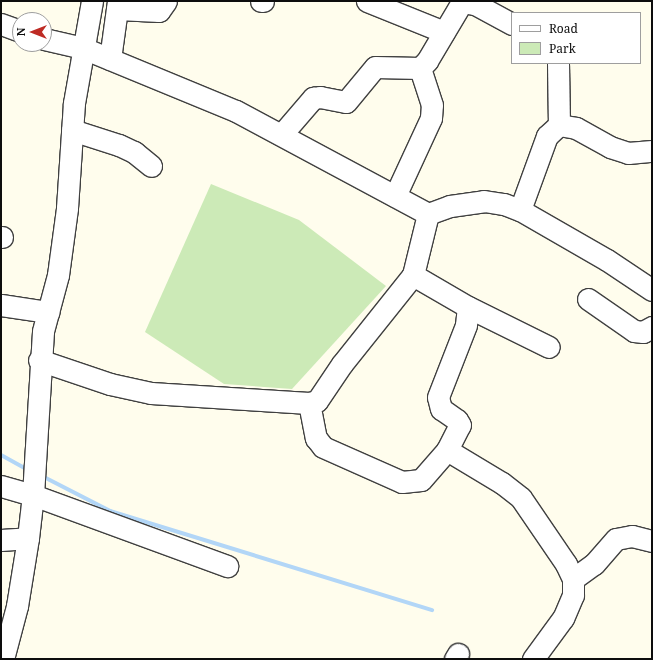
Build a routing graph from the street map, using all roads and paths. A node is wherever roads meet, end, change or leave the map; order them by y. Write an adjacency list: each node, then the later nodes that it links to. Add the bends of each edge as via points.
1 (92, 1): 10 (street)
2 (166, 1): 4 (street, via 159,10)
3 (367, 1): 8 (street)
4 (118, 5): 11 (street)
5 (507, 14): 8 (street, via 462,2)
6 (1, 24): 7 (street)
7 (12, 28)
8 (444, 32): 13 (street, via 428,62)
9 (52, 41): 10 (street)
10 (83, 48): 11 (street); 15 (street)
11 (110, 59): 16 (street, via 236,110)
12 (558, 64): 14 (street)
13 (420, 68): 16 (street, via 375,67 346,102 313,98); 19 (street, via 432,105 431,118)
14 (559, 125): 17 (street, via 576,128 610,147 628,153); 20 (street, via 547,136)
15 (72, 130): 18 (street, via 119,145 134,152); 27 (street, via 67,208 58,275)
16 (282, 134): 19 (street)
17 (652, 151)
18 (151, 166)
19 (395, 196): 21 (street)
20 (520, 210): 21 (street, via 484,201 450,206); 23 (street, via 607,260)
21 (428, 214): 22 (street)
22 (413, 275): 26 (street); 31 (street, via 316,401)
23 (652, 290)
24 (588, 299): 28 (street, via 634,331 643,332)
25 (1, 304): 27 (street)
26 (468, 307): 29 (street); 32 (street, via 466,325 438,397 441,409 460,425)
27 (48, 312): 30 (street)
28 (652, 327)
29 (549, 347)
30 (40, 360): 31 (street, via 110,384 151,393); 34 (street)
31 (309, 403): 32 (street, via 316,438 323,447 402,482 421,480)
32 (446, 450): 39 (street, via 502,483 520,498 566,564)
33 (1, 486): 34 (street)
34 (34, 495): 35 (street); 38 (street)
35 (28, 538): 36 (street); 40 (street, via 17,606)
36 (1, 540)
37 (652, 541): 39 (street, via 632,536 616,539 594,564)
38 (227, 566)
39 (573, 579): 41 (street, via 573,595 563,618)
40 (3, 659)
41 (533, 659)

